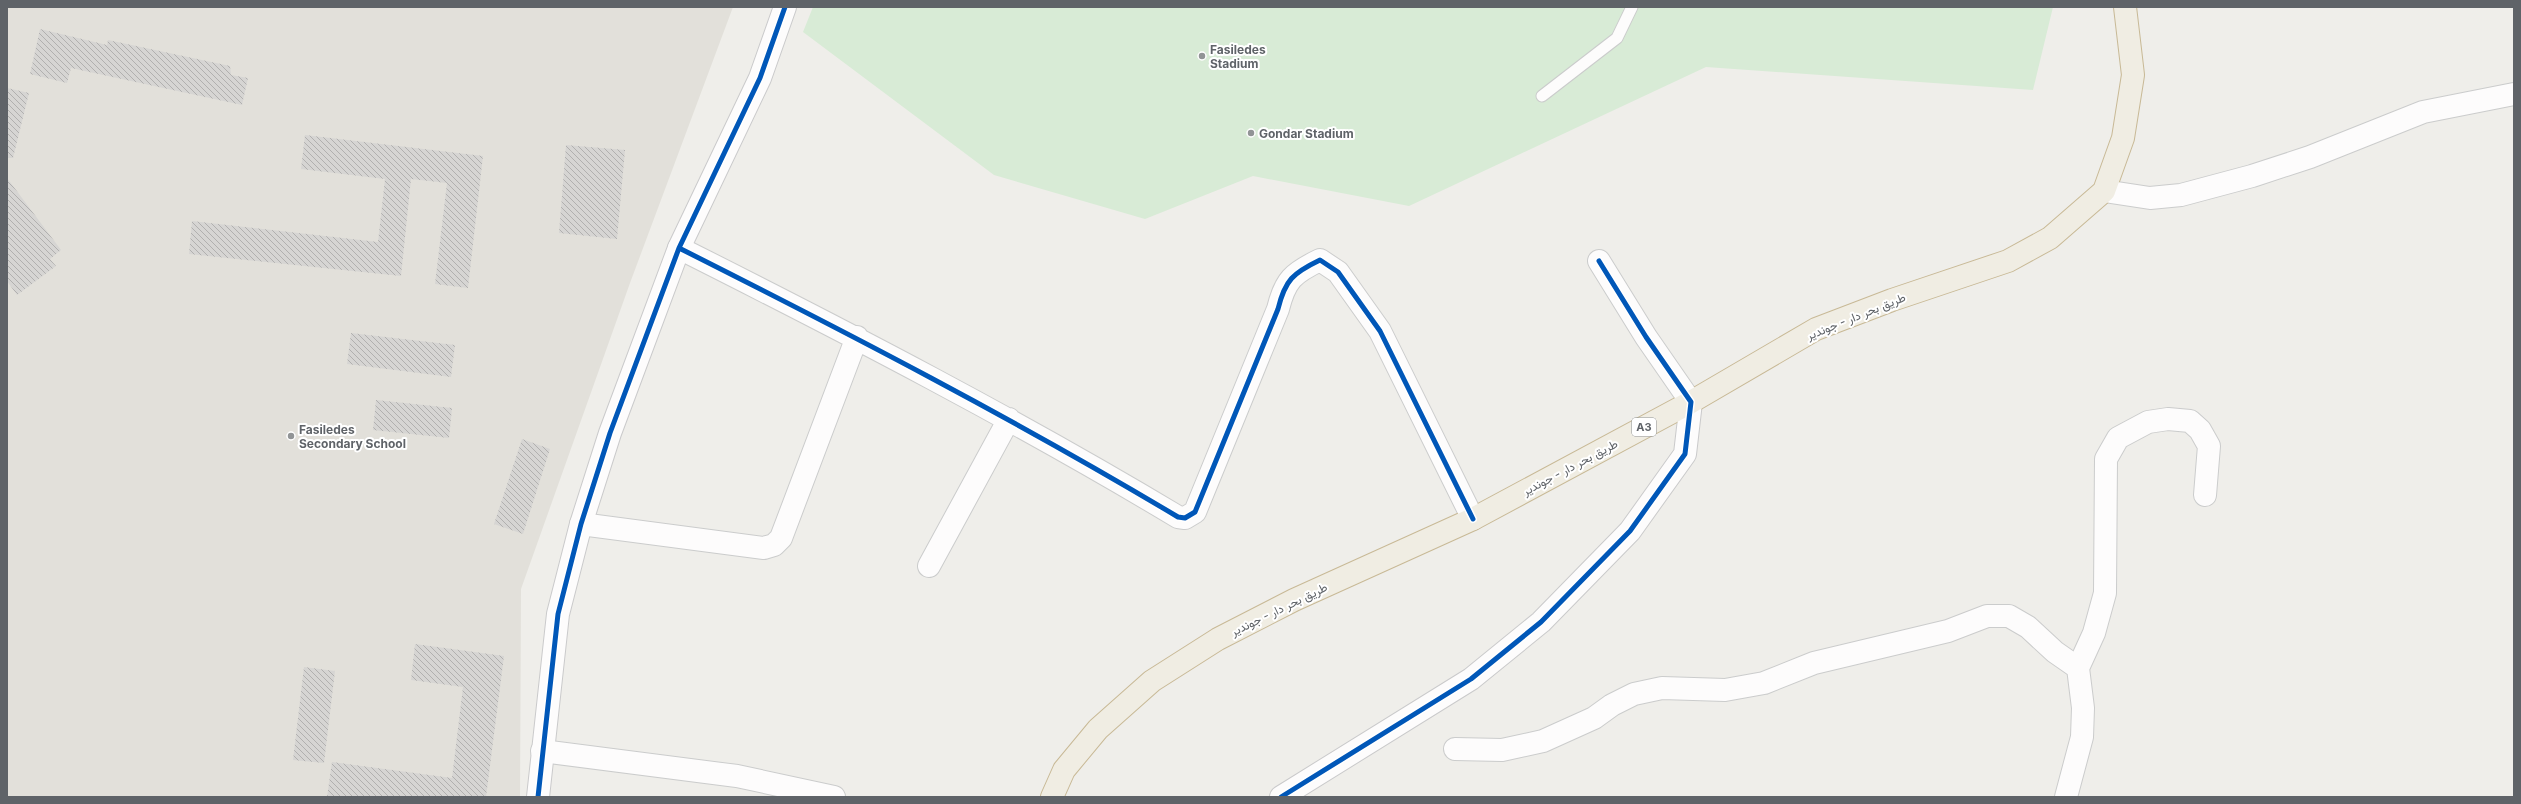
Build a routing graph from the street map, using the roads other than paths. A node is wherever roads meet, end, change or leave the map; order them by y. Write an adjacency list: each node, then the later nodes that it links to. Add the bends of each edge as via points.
1 (785, 7): 7 (street, via 760,78)
2 (1632, 7): 5 (lane, via 1617,38)
3 (2125, 7): 6 (highway, طريق بحر دار - جوندير / A3, via 2133,75 2123,138)
4 (2514, 94): 6 (street, via 2424,112 2310,157 2182,195 2150,198)
5 (1542, 96)
6 (2104, 191): 10 (highway, طريق بحر دار - جوندير / A3, via 2050,238 2008,261 1816,329)
7 (679, 248): 9 (street); 14 (street, via 610,433)
8 (1599, 261): 10 (street, via 1646,337)
9 (857, 337): 11 (street); 14 (street, via 781,538 774,544 764,548)
10 (1691, 402): 13 (highway, طريق بحر دار - جوندير / A3); 22 (street, via 1685,454 1630,531 1541,622 1471,679)
11 (1009, 419): 13 (street, via 1178,517 1190,516 1195,512 1228,435 1283,291 1292,276 1320,260 1338,272 1380,331); 15 (street)
12 (2205, 495): 16 (street, via 2209,446 2200,430 2190,420 2168,419 2148,422 2118,438 2106,459 2105,593 2094,633)
13 (1473, 519): 21 (highway, طريق بحر دار - جوندير / A3, via 1294,600 1218,639 1152,681 1098,729 1064,770)
14 (581, 524): 18 (street, via 558,614)
15 (929, 566)
16 (2078, 668): 17 (street, via 2055,652 2028,627 2009,616 1987,616 1948,631 1814,663 1764,683 1725,690 1662,688 1634,694 1594,718 1543,741 1502,750); 23 (street, via 2083,708 2082,737)
17 (1455, 749)
18 (542, 750): 19 (street); 20 (street, via 737,776)
19 (538, 797)
20 (834, 797)
21 (1052, 797)
22 (1281, 797)
23 (2066, 797)

